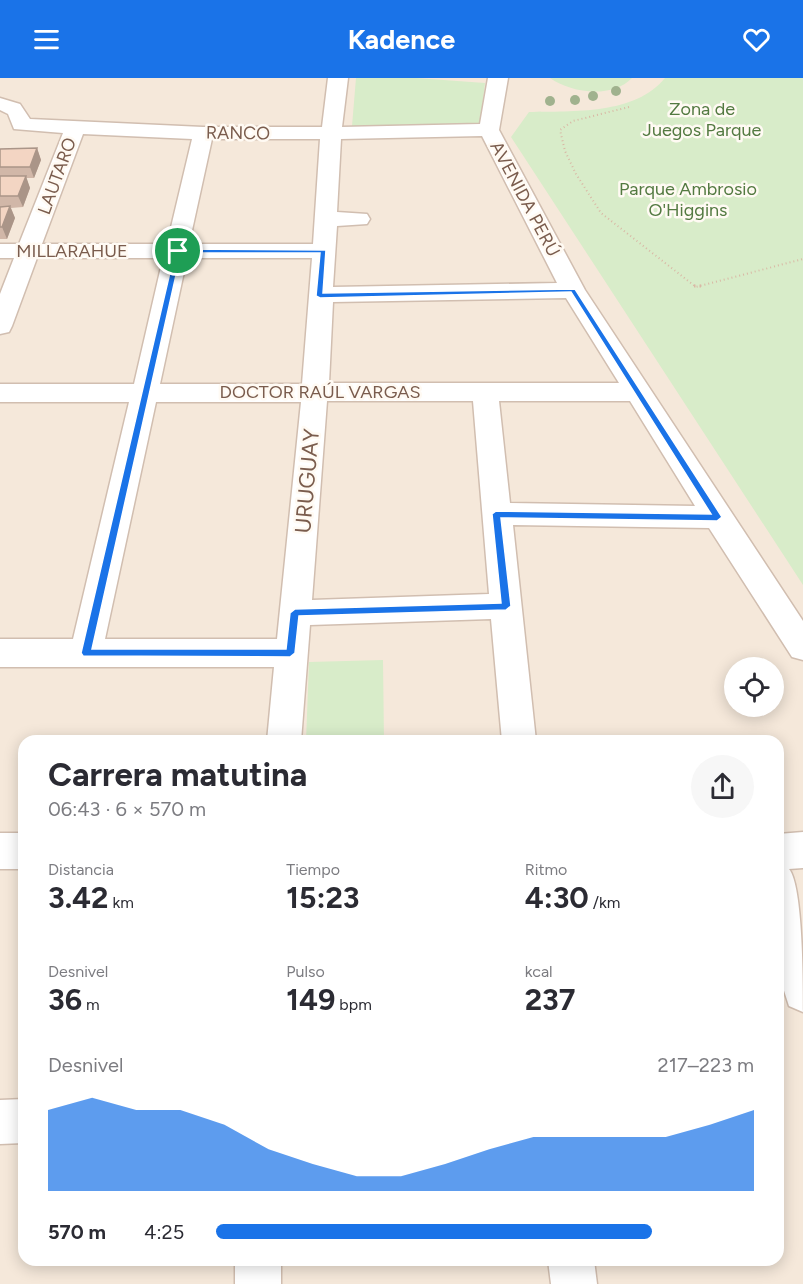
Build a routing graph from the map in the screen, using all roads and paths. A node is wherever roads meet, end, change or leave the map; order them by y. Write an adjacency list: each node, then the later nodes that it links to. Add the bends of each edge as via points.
1 (338, 78): 9 (street, URUGUAY)
2 (491, 79): 7 (street, AVENIDA PERÚ)
3 (0, 104): 5 (street, via 11,105 20,113)
4 (629, 107): 17 (path, via 573,121 560,130 562,143 601,213 696,287)
5 (21, 125): 6 (street, RANCO); 10 (street)
6 (75, 127): 8 (street, RANCO); 14 (street, LAUTARO)
7 (489, 130): 9 (street, RANCO); 18 (street, AVENIDA PERÚ)
8 (203, 133): 9 (street, RANCO); 15 (street)
9 (331, 133): 11 (street, URUGUAY)
10 (3, 138)
11 (325, 219): 12 (street); 16 (street, URUGUAY)
12 (359, 219)
13 (0, 251): 14 (street, MILLARAHUE)
14 (30, 251): 15 (street, MILLARAHUE); 20 (street, LAUTARO)
15 (178, 251): 16 (street, MILLARAHUE); 25 (street)
16 (323, 251): 19 (street, URUGUAY)
17 (803, 259)
18 (573, 290): 19 (street); 23 (street, AVENIDA PERÚ)
19 (320, 296): 21 (street, URUGUAY)
20 (0, 326)
21 (315, 392): 22 (street, DOCTOR RAÚL VARGAS); 25 (street, DOCTOR RAÚL VARGAS); 29 (street, URUGUAY)
22 (485, 392): 23 (street, DOCTOR RAÚL VARGAS); 26 (street)
23 (639, 392): 27 (street, AVENIDA PERÚ)
24 (0, 393): 25 (street, DOCTOR RAÚL VARGAS)
25 (144, 393): 32 (street)
26 (496, 514): 27 (street); 28 (street)
27 (717, 517): 30 (street, AVENIDA PERÚ)
28 (506, 606): 29 (street); 35 (street)
29 (295, 613): 33 (street, URUGUAY)
30 (803, 647)
31 (0, 653): 32 (street)
32 (86, 653): 33 (street)
33 (290, 653): 34 (street, URUGUAY)
34 (284, 735)
35 (518, 735)
36 (803, 850): 39 (street)
37 (0, 851): 38 (street)
38 (18, 851)
39 (784, 852)
40 (784, 909): 41 (street)
41 (803, 992)
42 (18, 1121): 43 (street)
43 (0, 1122)
44 (258, 1266): 46 (street)
45 (572, 1266): 47 (street)
46 (258, 1284)
47 (574, 1284)

